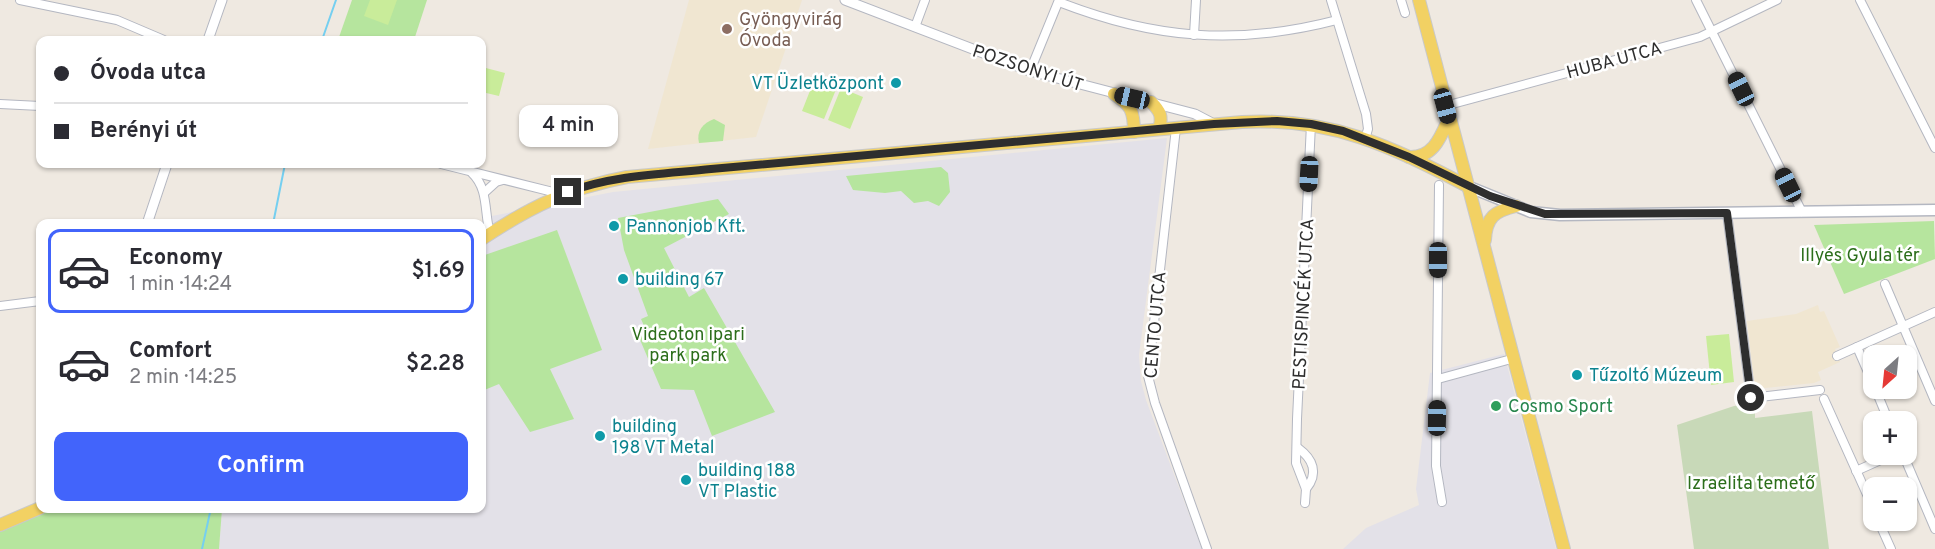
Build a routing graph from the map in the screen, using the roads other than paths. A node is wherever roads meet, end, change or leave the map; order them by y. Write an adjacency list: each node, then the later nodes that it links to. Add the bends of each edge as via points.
1 (20, 0): 18 (street, via 117,20)
2 (222, 0): 19 (street)
3 (844, 0): 15 (street, POZSONYI ÚT)
4 (925, 0): 15 (street)
5 (1196, 0): 17 (street)
6 (1331, 0): 14 (street)
7 (1401, 0): 13 (street)
8 (1419, 0): 25 (main road)
9 (1696, 0): 16 (street)
10 (1777, 0): 16 (street, HUBA UTCA)
11 (1860, 0): 32 (street)
12 (1059, 1): 17 (street, via 1133,27); 20 (street)
13 (1405, 13)
14 (1337, 20): 17 (street, via 1268,33); 31 (street, via 1366,114)
15 (915, 27): 20 (street, POZSONYI ÚT)
16 (1712, 32): 25 (street, HUBA UTCA); 43 (street)
17 (1194, 35)
18 (155, 36)
19 (209, 36)
20 (1030, 71): 21 (street, POZSONYI ÚT)
21 (1114, 94): 22 (street, POZSONYI ÚT); 30 (main road, via 1135,113)
22 (1150, 102): 26 (street, POZSONYI ÚT, via 1195,114); 29 (main road, via 1160,111)
23 (0, 104): 24 (street)
24 (36, 106)
25 (1447, 112): 33 (main road, via 1440,139 1432,149); 39 (main road)
26 (1214, 124): 27 (main road); 28 (main road)
27 (1311, 124): 31 (main road); 63 (street, PESTISPINCÉK UTCA)
28 (1176, 128): 29 (main road); 75 (street, CENTO UTCA, via 1148,376)
29 (1159, 129): 30 (main road)
30 (1134, 132): 41 (main road, via 650,175 596,183)
31 (1365, 139): 33 (main road)
32 (1935, 148)
33 (1409, 157): 39 (main road)
34 (166, 168): 46 (street)
35 (456, 168): 36 (street)
36 (471, 172): 37 (street); 40 (street)
37 (504, 180): 40 (street); 41 (street)
38 (1439, 185): 59 (street)
39 (1467, 186): 42 (main road); 49 (main road)
40 (485, 192): 47 (street)
41 (561, 194): 48 (main road)
42 (1516, 206): 45 (main road, via 1560,215); 49 (main road, via 1489,218)
43 (1802, 212): 44 (main road); 45 (main road)
44 (1935, 212)
45 (1727, 213): 60 (street, via 1751,398)
46 (149, 219)
47 (485, 219)
48 (486, 236)
49 (1484, 253): 57 (main road)
50 (1885, 284): 54 (street)
51 (36, 302): 52 (street)
52 (0, 306)
53 (1935, 312): 54 (street)
54 (1903, 326): 55 (street); 62 (street)
55 (1857, 347): 56 (street); 58 (street)
56 (1838, 356)
57 (1515, 358): 59 (street); 76 (main road)
58 (1863, 361)
59 (1438, 379): 69 (street, via 1437,466)
60 (1820, 390)
61 (1824, 399): 66 (street)
62 (1935, 401)
63 (1298, 448): 68 (street, PESTISPINCÉK UTCA, via 1299,475); 68 (street, PESTISPINCÉK UTCA, via 1313,466)
64 (1869, 465): 66 (street)
65 (1908, 465): 73 (street)
66 (1856, 471): 67 (street)
67 (1863, 486)
68 (1306, 489): 70 (street, PESTISPINCÉK UTCA)
69 (1442, 502)
70 (1305, 503)
71 (36, 510): 72 (main road)
72 (0, 525)
73 (1935, 529)
74 (1883, 531): 77 (street)
75 (1207, 549)
76 (1564, 549)
77 (1891, 549)

